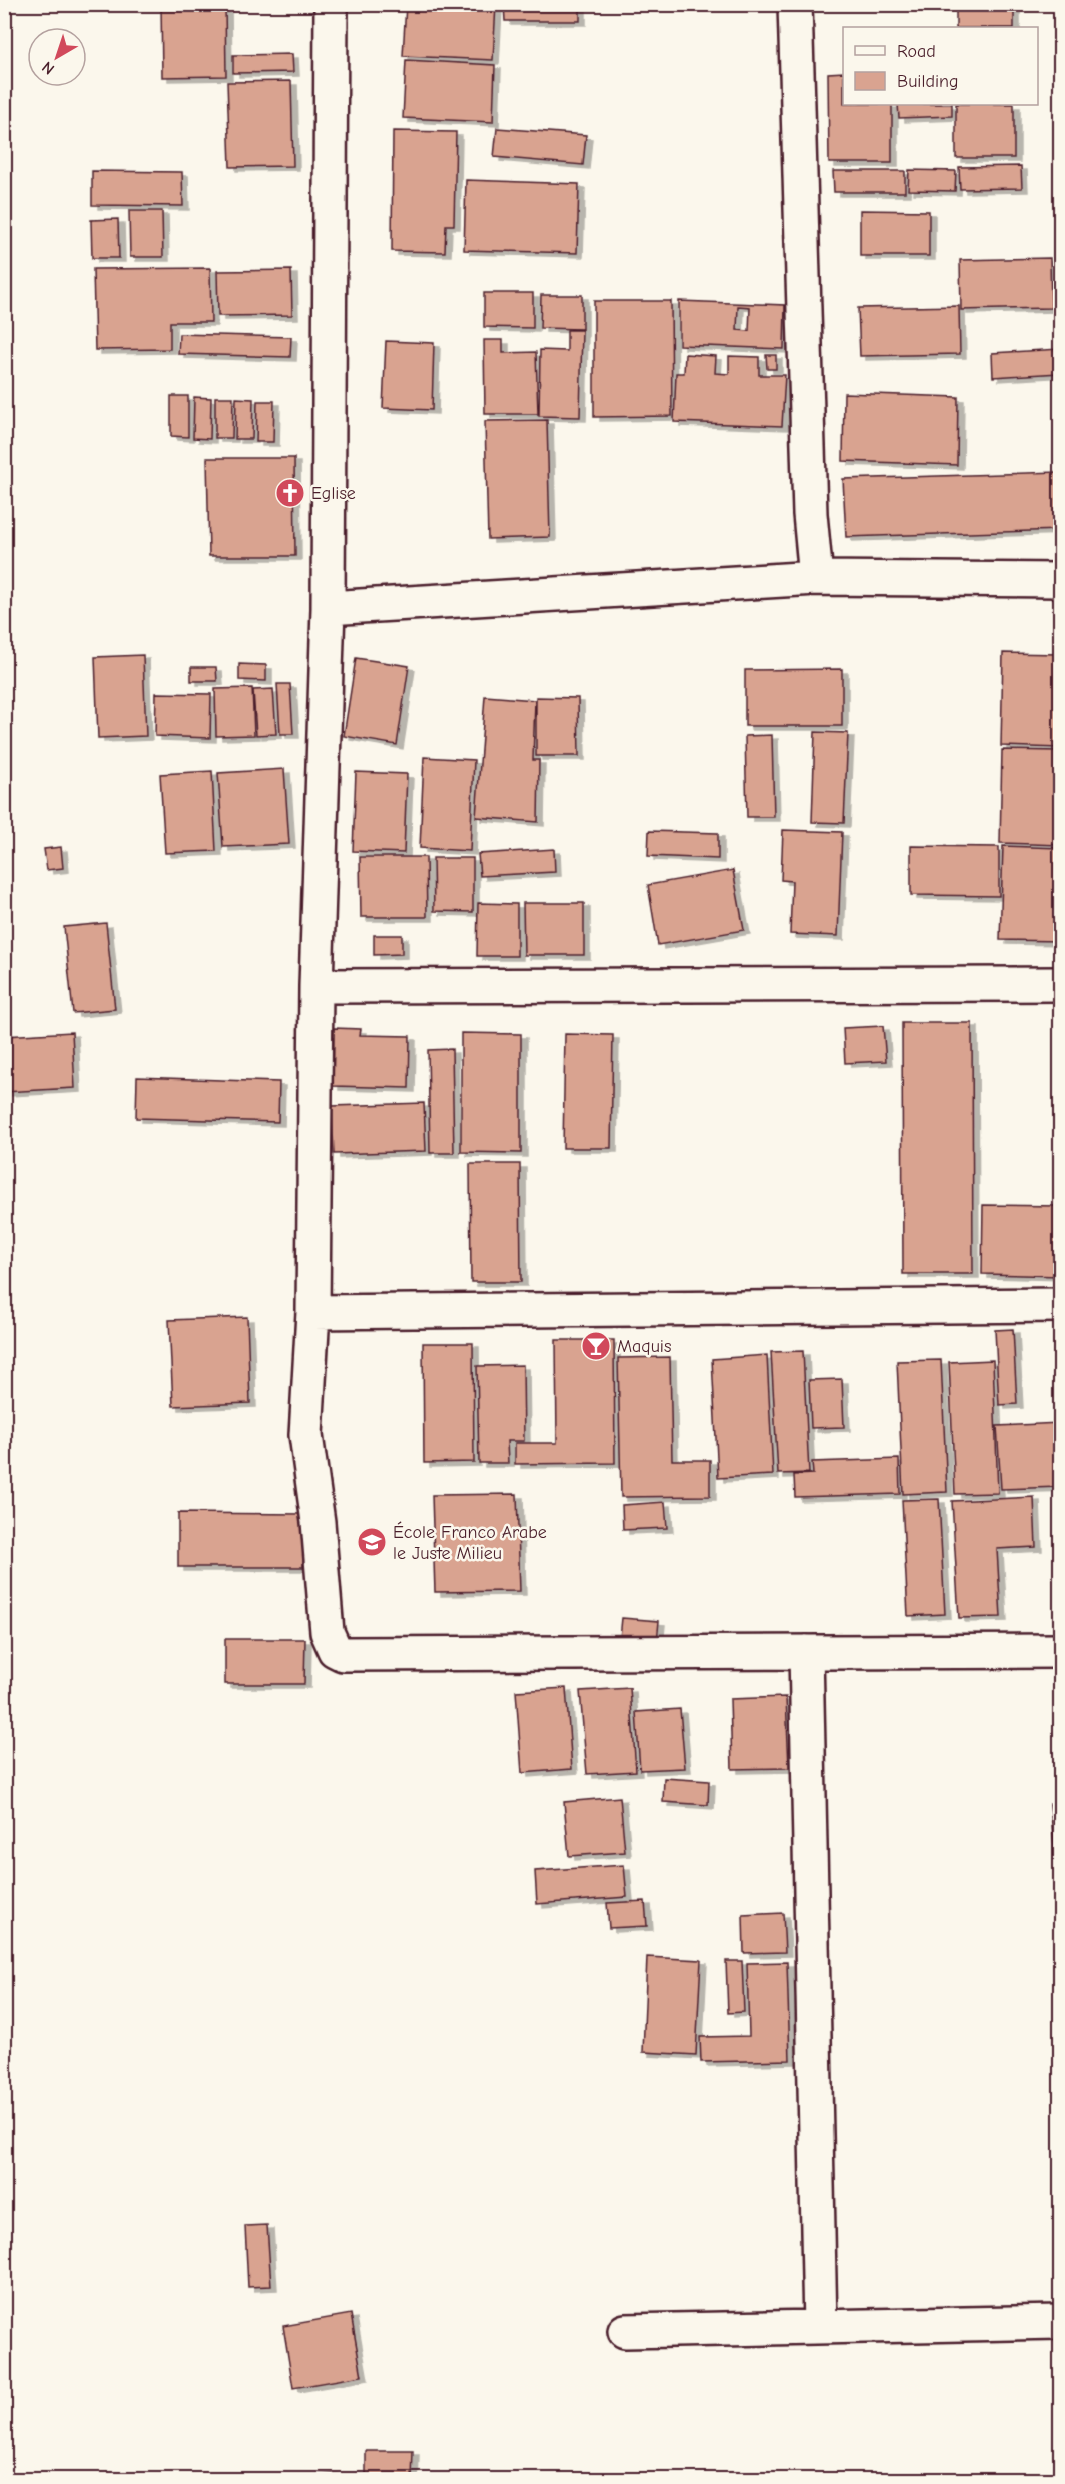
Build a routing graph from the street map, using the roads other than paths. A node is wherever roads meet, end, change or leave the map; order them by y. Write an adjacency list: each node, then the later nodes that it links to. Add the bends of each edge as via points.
1 (331, 4): 5 (street)
2 (795, 4): 3 (street, via 810,514)
3 (816, 578): 4 (street); 5 (street)
4 (1060, 580)
5 (328, 608): 7 (street)
6 (1060, 984): 7 (street)
7 (316, 986): 9 (street)
8 (1060, 1305): 9 (street)
9 (313, 1312): 11 (street, via 306,1435 327,1632 335,1650 343,1654)
10 (1060, 1651): 11 (street)
11 (806, 1652): 13 (street)
12 (1060, 2322): 13 (street)
13 (820, 2327): 14 (street)
14 (625, 2331)

